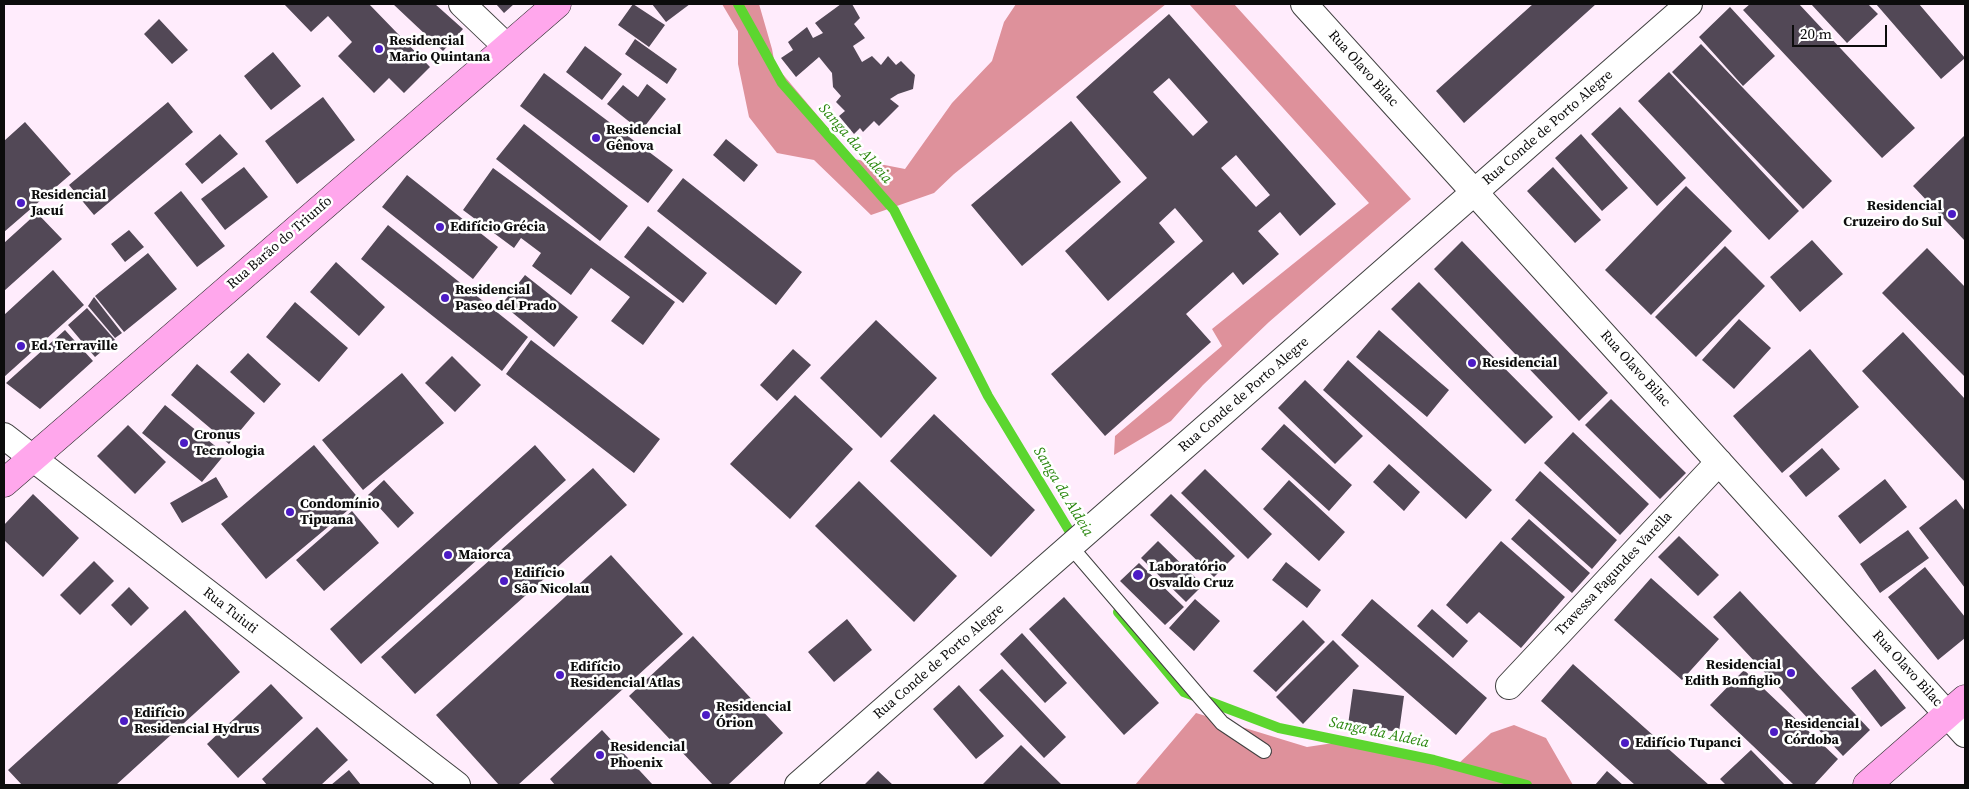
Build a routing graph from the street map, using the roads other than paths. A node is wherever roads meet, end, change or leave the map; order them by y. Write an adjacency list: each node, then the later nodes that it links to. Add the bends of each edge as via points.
1 (462, 4): 5 (street)
2 (557, 4): 5 (street, Rua Barão do Triunfo)
3 (1304, 4): 6 (street, Rua Olavo Bilac)
4 (1689, 4): 6 (street, Rua Conde de Porto Alegre)
5 (507, 47): 8 (street, Rua Barão do Triunfo)
6 (1475, 192): 9 (street, Rua Olavo Bilac); 11 (street, Rua Conde de Porto Alegre)
7 (4, 436): 8 (street, Rua Tuiuti)
8 (33, 458): 10 (street, Rua Barão do Triunfo); 15 (street, Rua Tuiuti)
9 (1719, 462): 12 (street, Travessa Fagundes Varella); 13 (street, Rua Olavo Bilac)
10 (4, 483)
11 (1071, 546): 14 (lane, via 1222,723); 16 (street, Rua Conde de Porto Alegre)
12 (1509, 686)
13 (1959, 716): 17 (street)
14 (1264, 751)
15 (457, 785)
16 (798, 785)
17 (1867, 785)

